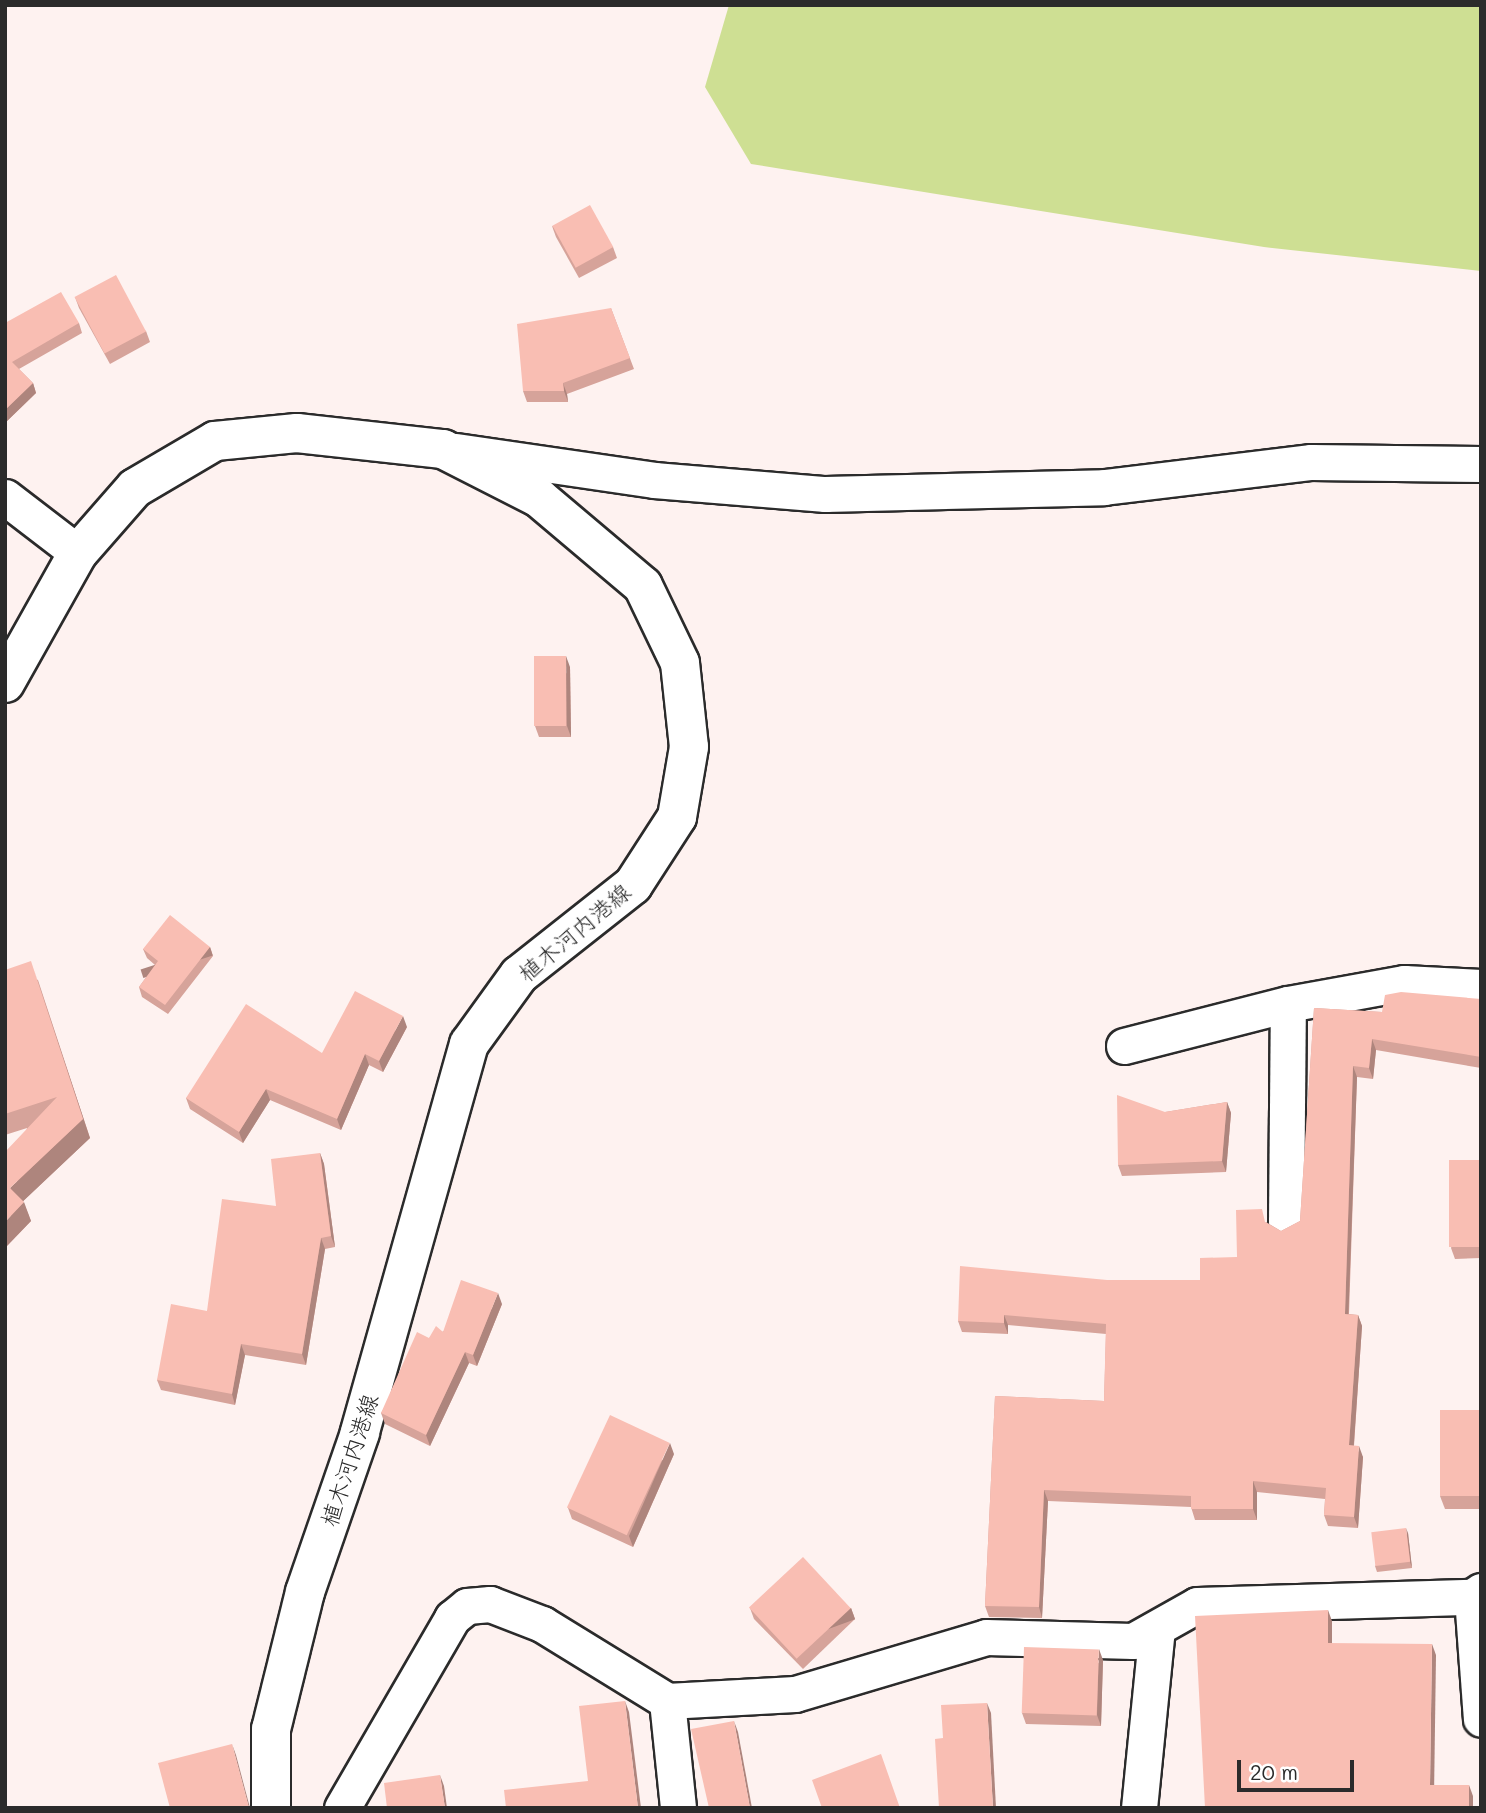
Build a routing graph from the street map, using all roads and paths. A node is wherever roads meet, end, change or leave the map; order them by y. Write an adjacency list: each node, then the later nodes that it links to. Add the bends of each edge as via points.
1 (443, 449): 2 (street, via 654,480 825,494 1091,488 1311,462); 4 (main road, 植木河内港線, via 297,433 215,441 135,488); 14 (main road, 植木河内港線, via 539,498 643,586 680,663 689,747 677,817 633,886 519,975 469,1044 360,1433 305,1592 271,1729)
2 (1481, 464)
3 (5, 497): 4 (street)
4 (78, 553): 5 (main road, 植木河内港線)
5 (5, 683)
6 (1481, 987): 7 (street, via 1404,983)
7 (1288, 1004): 8 (street); 9 (street)
8 (1124, 1046)
9 (1286, 1222)
10 (1477, 1594): 11 (street, via 1197,1605); 13 (street)
11 (1157, 1629): 12 (street, via 1133,1641 986,1637 795,1694); 17 (street)
12 (667, 1701): 15 (street, via 542,1624 490,1604 467,1606 452,1618); 16 (street)
13 (1481, 1719)
14 (271, 1808)
15 (342, 1808)
16 (678, 1808)
17 (1139, 1808)

